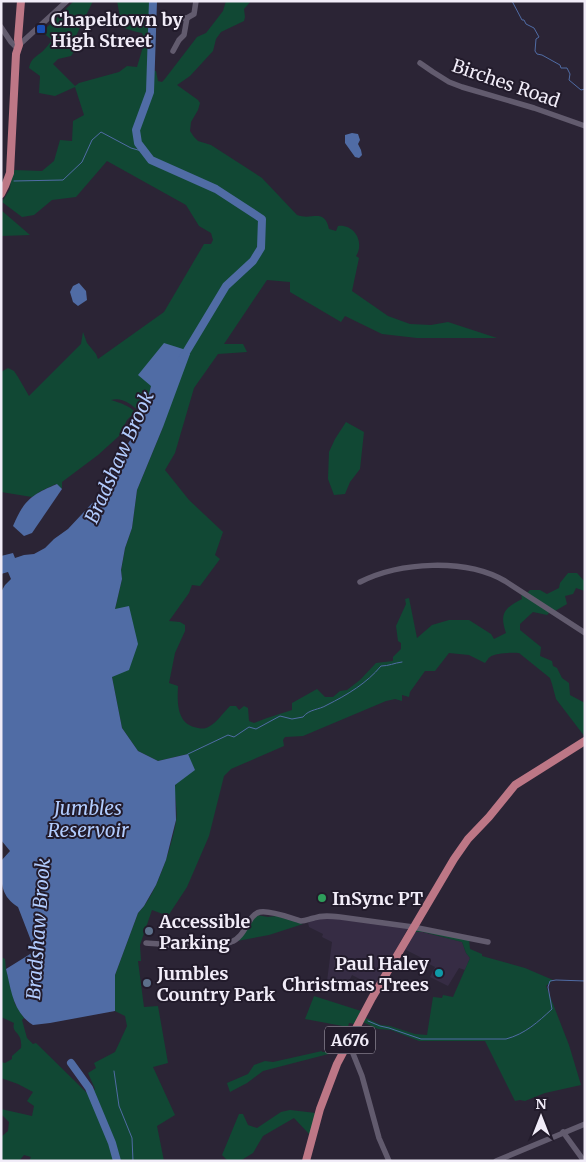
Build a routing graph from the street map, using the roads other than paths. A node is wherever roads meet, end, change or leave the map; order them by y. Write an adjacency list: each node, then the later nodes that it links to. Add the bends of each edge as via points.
1 (21, 1): 7 (main road)
2 (67, 1): 7 (street)
3 (196, 1): 5 (street, via 194,14)
4 (173, 17): 5 (street)
5 (187, 18): 8 (street, via 184,36)
6 (1, 27): 7 (street)
7 (18, 47): 11 (main road, via 10,173)
8 (174, 51)
9 (420, 63): 10 (street, Birches Road, via 462,87)
10 (585, 126)
11 (1, 194)
12 (360, 582): 13 (street, via 406,568 472,568 505,580)
13 (585, 634)
14 (585, 740): 15 (main road, A676, via 515,784 458,852)
15 (413, 927): 16 (street); 17 (street, via 330,916 301,921 258,912 243,933 231,942 205,947); 18 (main road, A676)
16 (488, 942)
17 (146, 943)
18 (346, 1047): 21 (main road, A676, via 320,1109); 22 (street, via 352,1051 358,1065)
19 (585, 1124): 20 (street)
20 (563, 1132): 23 (street); 24 (street)
21 (306, 1161)
22 (389, 1161)
23 (496, 1161)
24 (584, 1161)

